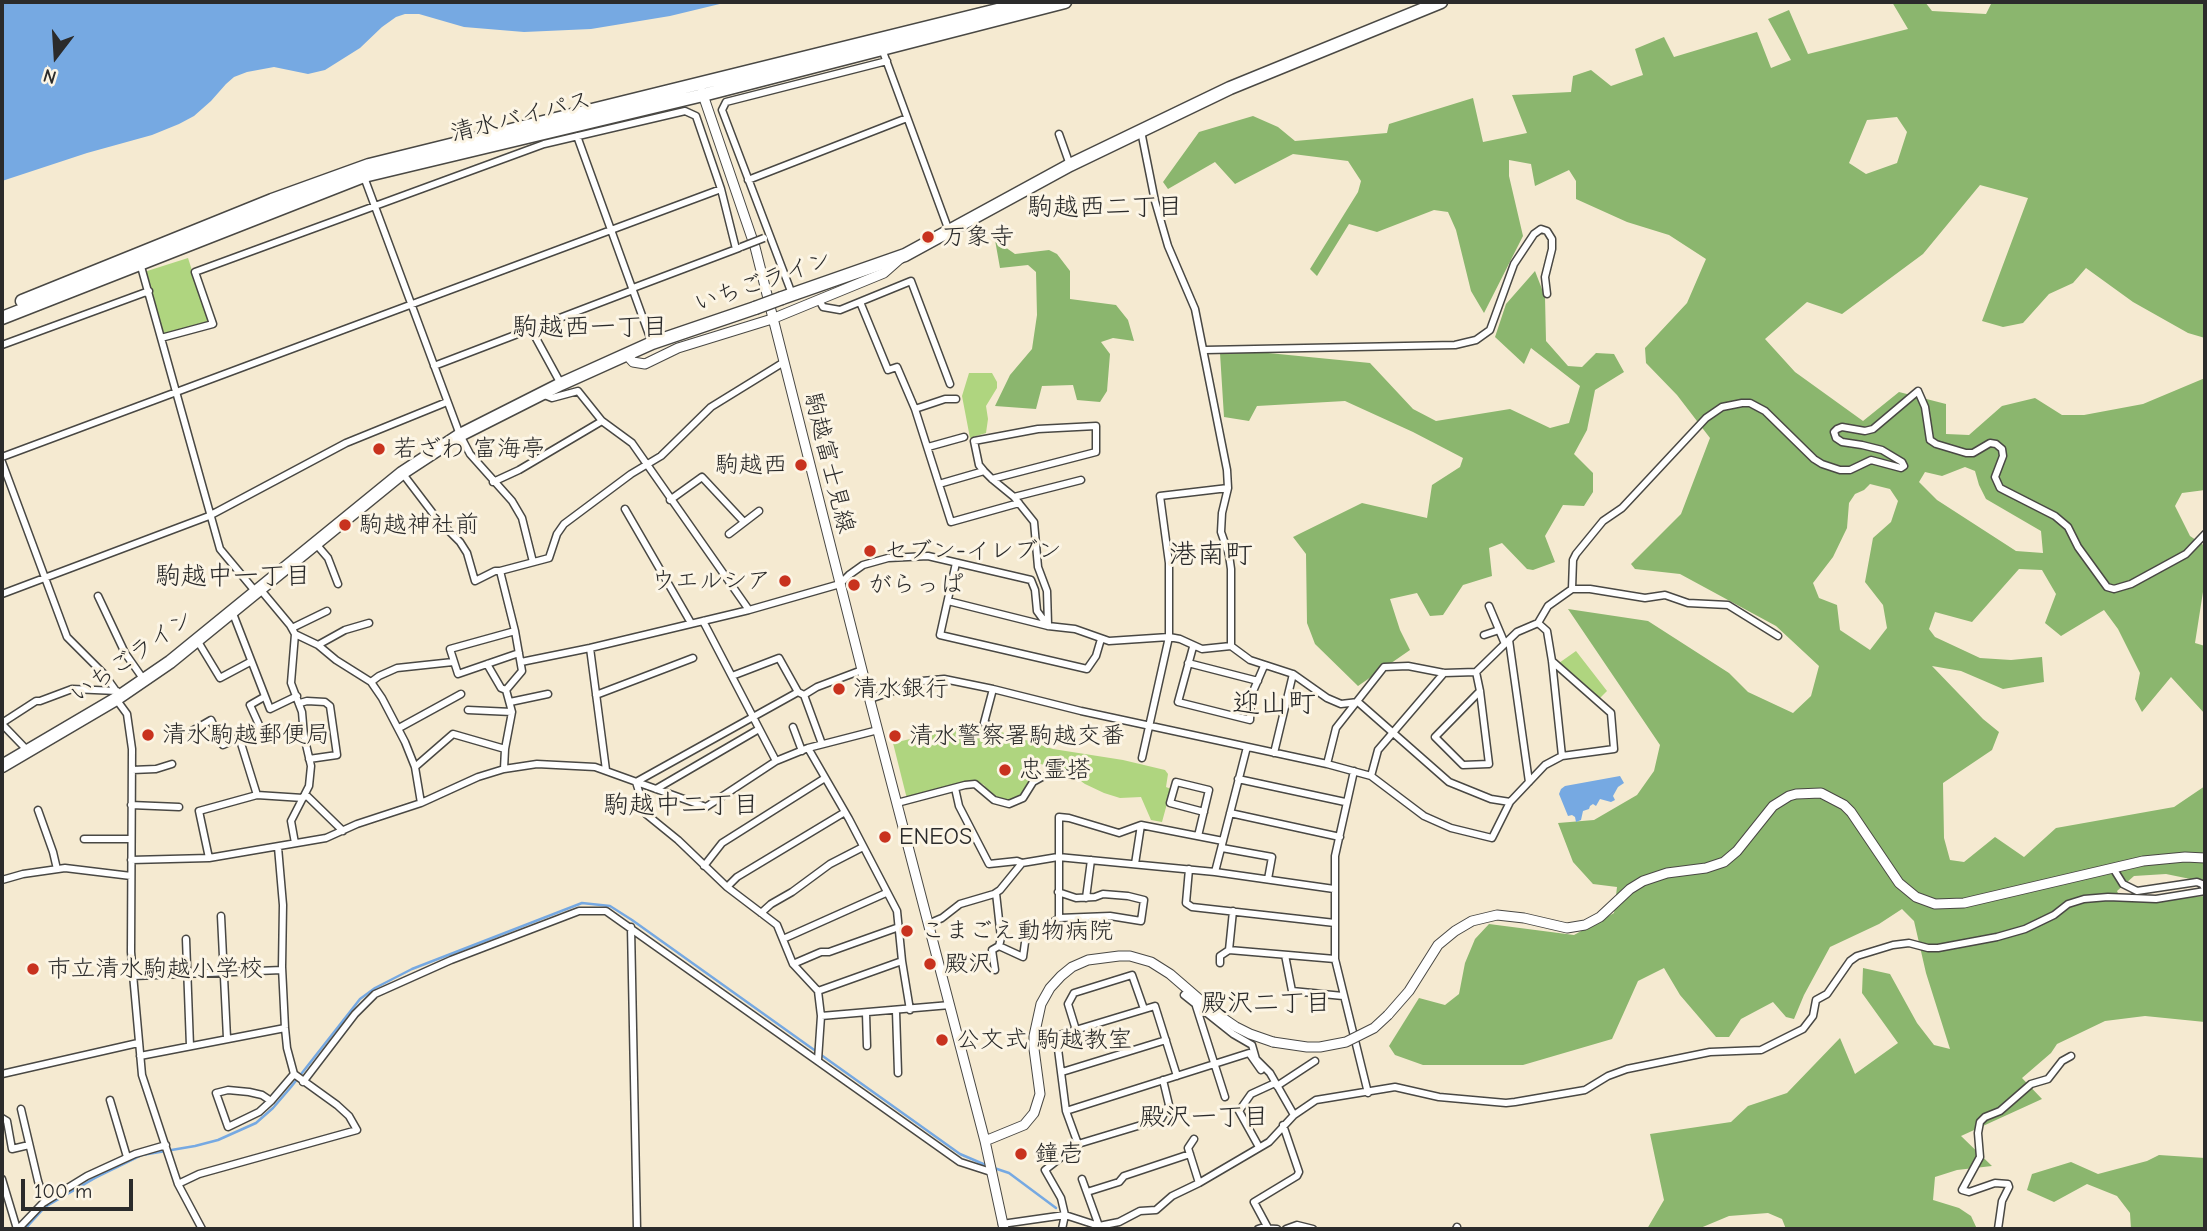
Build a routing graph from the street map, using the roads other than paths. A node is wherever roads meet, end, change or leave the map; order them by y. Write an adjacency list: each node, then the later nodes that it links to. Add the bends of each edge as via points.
1 (1030, 2): 5 (highway, 清水バイパス)
2 (1065, 2): 4 (highway, 清水バイパス)
3 (1441, 2): 7 (highway, いちごライン, via 1230,88)
4 (884, 55): 5 (highway, 清水バイパス); 6 (street); 12 (street, via 726,102 722,110)
5 (701, 89): 11 (highway, 清水バイパス); 28 (highway, 清水バイパス, via 369,165); 30 (street, 駒越富士見線, via 755,247)
6 (907, 118): 12 (street); 16 (street)
7 (1141, 131): 10 (highway, いちごライン); 35 (street, via 1155,201 1179,276 1195,309)
8 (1059, 134): 10 (street)
9 (577, 136): 13 (street, via 685,111 696,116); 14 (street, via 517,153); 15 (street)
10 (1070, 165): 16 (highway, いちごライン)
11 (364, 176): 14 (street); 20 (highway, 清水バイパス)
12 (748, 180): 17 (street)
13 (721, 189): 15 (street); 18 (street)
14 (375, 206): 27 (street); 32 (street, via 195,272 213,324)
15 (611, 230): 21 (street); 27 (street)
16 (949, 231): 19 (highway, いちごライン)
17 (767, 237): 18 (street, bridge); 24 (street)
18 (738, 248): 21 (street)
19 (905, 255): 24 (highway, いちごライン); 25 (street, via 884,273)
20 (140, 263): 22 (street); 29 (highway, 清水バイパス)
21 (633, 289): 31 (street); 33 (street)
22 (149, 291): 32 (street); 34 (street)
23 (1547, 294): 35 (street, via 1545,277 1552,239 1541,229 1514,264 1490,330 1476,340 1428,346)
24 (787, 297): 33 (highway, いちごライン, bridge)
25 (819, 300): 26 (street, via 824,307 840,310); 30 (street)
26 (860, 302): 39 (street, via 911,281); 45 (street, via 888,370 897,367)
27 (410, 304): 38 (street); 41 (street)
28 (2, 309)
29 (2, 318)
30 (772, 319): 36 (street, via 645,363 633,362); 37 (street, 駒越富士見線)
31 (531, 329): 38 (street); 40 (street)
32 (162, 338): 41 (street)
33 (652, 343): 36 (highway, いちごライン)
34 (2, 345)
35 (1205, 350): 59 (street)
36 (626, 354): 40 (highway, いちごライン)
37 (784, 362): 52 (street, via 711,407); 74 (street, 駒越富士見線)
38 (433, 366): 44 (street)
39 (950, 383)
40 (561, 384): 42 (highway, いちごライン)
41 (176, 392): 50 (street); 64 (street)
42 (542, 394): 46 (street, via 552,398 578,391); 47 (highway, いちごライン)
43 (956, 399): 45 (street)
44 (447, 402): 47 (street); 64 (street, via 346,443)
45 (915, 409): 49 (street)
46 (602, 421): 52 (street, via 632,443); 57 (street)
47 (460, 435): 54 (highway, いちごライン); 57 (street)
48 (964, 437): 49 (street)
49 (928, 447): 58 (street)
50 (2, 457)
51 (2, 462): 72 (street)
52 (646, 466): 60 (street); 69 (street, via 564,524 550,558)
53 (984, 471): 55 (street); 55 (street, via 974,441 1038,429 1096,426 1096,452); 58 (street)
54 (402, 473): 68 (highway, いちごライン); 71 (street, via 460,542 475,581)
55 (992, 479): 61 (street)
56 (1081, 480): 61 (street)
57 (493, 482): 69 (street, via 522,518)
58 (939, 484): 61 (street, via 951,522)
59 (1228, 488): 94 (street, via 1160,496 1169,563); 99 (street, via 1221,532 1231,569)
60 (670, 500): 65 (street, via 702,477); 81 (street)
61 (1017, 500): 88 (street, via 1034,522 1038,568 1047,591)
62 (625, 509): 87 (street)
63 (759, 510): 65 (street)
64 (209, 516): 72 (street); 75 (street, via 220,550)
65 (744, 522): 66 (street)
66 (729, 534)
67 (2205, 534): 76 (street, via 2186,554 2114,589 2107,587 2068,527 2000,488 1995,477 2003,456 1996,444 1966,453 1930,440 1918,391 1873,429 1842,427 1834,432 1842,442 1882,450 1902,461 1901,468 1871,460 1850,470 1822,464 1765,411 1742,403 1722,407 1706,418 1622,508 1603,521 1573,560)
68 (314, 542): 73 (street, via 328,558); 75 (highway, いちごライン)
69 (533, 562): 71 (street)
70 (956, 563): 74 (street, via 928,556 888,558 863,565); 79 (street); 88 (street, via 1031,580 1037,611)
71 (500, 571): 91 (street)
72 (45, 578): 77 (street); 125 (street, via 67,637 104,674)
73 (338, 584)
74 (840, 584): 81 (street); 111 (street, 駒越富士見線)
75 (257, 589): 82 (highway, いちごライン); 90 (street)
76 (1572, 589): 85 (street, via 1548,606); 93 (street, via 1645,598 1665,595 1688,603 1728,605)
77 (2, 594)
78 (98, 596): 116 (street, via 125,653)
79 (948, 601): 88 (street); 95 (street, via 940,635 1087,669)
80 (1489, 606): 89 (street)
81 (748, 610): 84 (street)
82 (232, 611): 96 (highway, いちごライン); 105 (street)
83 (327, 611): 90 (street)
84 (703, 621): 87 (street); 115 (street)
85 (1538, 622): 97 (street); 104 (street, via 1547,631)
86 (369, 623): 98 (street)
87 (691, 624): 101 (street)
88 (1048, 626): 95 (street, via 1075,629)
89 (1499, 630): 92 (street); 97 (street)
90 (293, 631): 98 (street); 129 (street, via 291,683)
91 (515, 631): 102 (street); 106 (street, via 450,649)
92 (1484, 635)
93 (1778, 636)
94 (1169, 638): 95 (street); 100 (street); 137 (street)
95 (1101, 639)
96 (197, 640): 105 (street, via 220,678); 116 (highway, いちごライン)
97 (1507, 642): 112 (street); 168 (street)
98 (318, 645): 118 (street)
99 (1231, 646): 100 (street); 110 (street)
100 (1193, 647): 108 (street)
101 (590, 648): 107 (street); 126 (street)
102 (519, 653): 107 (street); 109 (street)
103 (694, 658): 126 (street)
104 (1552, 661): 151 (street); 151 (street, via 1611,713 1614,749)
105 (250, 662): 127 (street)
106 (453, 662): 109 (street, via 458,674); 118 (street, via 397,668)
107 (522, 662): 120 (street, via 522,671)
108 (1188, 663): 117 (street); 117 (street, via 1178,702 1250,720 1251,696)
109 (488, 664): 120 (street)
110 (1264, 666): 114 (street); 117 (street)
111 (862, 670): 122 (street); 128 (street, 駒越富士見線)
112 (1476, 672): 113 (street); 121 (street)
113 (1444, 673): 131 (street, via 1384,667); 143 (street)
114 (1293, 674): 131 (street, via 1340,704); 150 (street)
115 (732, 676): 122 (street, via 779,658); 134 (street)
116 (144, 680): 125 (highway, いちごライン)
117 (1258, 681)
118 (371, 682): 139 (street)
119 (993, 689): 128 (street, via 944,679 922,681); 136 (street, via 984,723); 137 (street)
120 (506, 690): 130 (street)
121 (1480, 691): 121 (street, via 1489,764 1463,765 1435,737)
122 (801, 693): 134 (street); 145 (street)
123 (461, 694): 139 (street)
124 (548, 694): 130 (street)
125 (117, 695): 135 (street, via 72,689 36,701); 149 (highway, いちごライン); 160 (street, via 129,723)
126 (596, 695): 161 (street)
127 (264, 697): 129 (street, via 270,709); 144 (street, via 250,705 260,727)
128 (870, 699): 141 (street, 駒越富士見線)
129 (298, 700): 153 (street); 153 (street, via 330,706 337,755)
130 (510, 702): 133 (street)
131 (1358, 702): 143 (street); 156 (street, via 1336,728)
132 (468, 710): 133 (street)
133 (512, 712): 147 (street)
134 (752, 716): 140 (street); 167 (street)
135 (2, 724): 149 (street)
136 (989, 725)
137 (1149, 726): 146 (street); 152 (street)
138 (793, 727): 148 (street)
139 (399, 728): 158 (street)
140 (759, 729): 154 (street); 170 (street)
141 (878, 730): 145 (street); 175 (street, 駒越富士見線)
142 (192, 731): 144 (street, via 211,720 223,745)
143 (1393, 734): 164 (street, via 1378,750); 173 (street, via 1449,782)
144 (239, 737): 171 (street)
145 (822, 744): 148 (street)
146 (1247, 747): 150 (street); 166 (street)
147 (505, 749): 158 (street, via 453,734); 159 (street)
148 (805, 750): 154 (street); 165 (street)
149 (28, 751): 157 (highway, いちごライン)
150 (1274, 753): 156 (street)
151 (1562, 756): 168 (street)
152 (1142, 758)
153 (309, 759): 172 (street, via 309,786)
154 (776, 761): 170 (street, via 706,807)
155 (172, 764): 160 (street)
156 (1326, 764): 162 (street)
157 (2, 766)
158 (415, 767): 174 (street)
159 (504, 769): 161 (street, via 537,764); 174 (street)
160 (132, 770): 177 (street)
161 (606, 770): 167 (street)
162 (1354, 771): 164 (street); 176 (street)
163 (1074, 775): 169 (street, via 1058,772 1042,777 1023,798 1009,804 994,800 975,784)
164 (1371, 776): 173 (street, via 1424,816 1492,838)
165 (825, 778): 180 (street); 200 (street, via 722,843)
166 (1238, 779): 176 (street); 182 (street)
167 (636, 782): 170 (street); 200 (street, via 646,814)
168 (1529, 782): 173 (street)
169 (955, 788): 175 (street); 198 (street, via 959,806 989,864)
170 (656, 789)
171 (257, 795): 172 (street); 194 (street, via 199,811)
172 (304, 796): 184 (street); 189 (street, via 291,821)
173 (1510, 802)
174 (421, 803): 184 (street)
175 (897, 803): 220 (street, 駒越富士見線)
176 (1346, 803): 186 (street)
177 (131, 805): 178 (street); 188 (street)
178 (179, 807)
179 (38, 810): 202 (street)
180 (845, 812): 192 (street); 208 (street)
181 (1204, 812): 181 (street, via 1209,790 1176,782 1170,803); 185 (street)
182 (1230, 813): 186 (street); 190 (street)
183 (1141, 825): 185 (street); 193 (street, via 1119,833 1059,817); 199 (street)
184 (343, 831): 189 (street)
185 (1198, 836): 190 (street)
186 (1340, 837): 209 (street)
187 (84, 839): 188 (street)
188 (131, 839): 196 (street)
189 (295, 843): 191 (street)
190 (1222, 844): 204 (street); 206 (street, via 1272,857)
191 (278, 846): 194 (street); 232 (street, via 284,905)
192 (863, 847): 212 (street); 216 (street, via 830,864)
193 (1058, 857): 197 (street); 198 (street); 211 (street)
194 (209, 858): 196 (street)
195 (2205, 858): 201 (street, via 2163,859)
196 (131, 860): 205 (street)
197 (1091, 860): 199 (street); 214 (street)
198 (1022, 863): 213 (street)
199 (1135, 864): 203 (street)
200 (704, 866): 208 (street)
201 (2113, 868): 210 (street, via 2123,884 2137,891 2197,882); 278 (street, bridge, via 1944,905 1907,891 1851,812 1836,801 1814,792 1789,796 1773,806 1724,862 1654,877 1630,889 1600,917 1576,927 1497,915 1455,931 1438,945 1409,991 1374,1028 1346,1042 1320,1047 1273,1042 1250,1034 1151,962 1119,956 1088,960 1060,976 1041,1004 1034,1036 1040,1094 1034,1113 1024,1125)
202 (57, 869): 205 (street); 207 (street)
203 (1189, 869): 204 (street); 215 (street, via 1186,903)
204 (1215, 872): 206 (street)
205 (131, 876): 236 (street)
206 (1269, 879): 209 (street)
207 (2, 880)
208 (727, 887): 216 (street)
209 (1334, 889): 219 (street)
210 (2205, 889): 268 (street, via 2156,899 2084,899 2025,929 1997,937 1938,948 1893,945 1857,956 1827,994 1816,1000 1803,1029 1752,1052 1710,1052 1627,1069 1585,1090 1515,1102 1439,1097 1395,1087)
211 (1058, 892): 214 (street); 218 (street)
212 (886, 893): 222 (street, via 897,911); 224 (street)
213 (996, 893): 220 (street, via 960,904); 225 (street)
214 (1086, 898): 218 (street, via 1103,894 1144,900 1141,921 1111,916)
215 (1233, 911): 219 (street); 226 (street)
216 (761, 913): 224 (street, via 777,925)
217 (221, 916): 234 (street)
218 (1059, 918): 225 (street, via 1026,935 1023,957)
219 (1335, 923): 228 (street)
220 (928, 924): 241 (street, 駒越富士見線)
221 (631, 927): 256 (street); 266 (street, via 606,911 579,911 375,994); 299 (street)
222 (899, 927): 229 (street); 231 (street)
223 (186, 939): 235 (street)
224 (783, 939): 231 (street)
225 (999, 946): 233 (street, via 992,950)
226 (1229, 950): 227 (street); 230 (street, via 1220,956)
227 (1285, 955): 228 (street); 239 (street, via 1292,991)
228 (1335, 959): 239 (street)
229 (902, 961): 237 (street); 243 (street)
230 (1220, 963)
231 (793, 964): 237 (street)
232 (282, 970): 234 (street); 247 (street)
233 (995, 970)
234 (223, 973): 235 (street); 249 (street)
235 (187, 975): 236 (street); 252 (street)
236 (133, 976): 251 (street)
237 (818, 991): 246 (street)
238 (1184, 995): 240 (street)
239 (1343, 996): 268 (street)
240 (1195, 1004): 258 (street); 259 (street, via 1252,1045)
241 (950, 1005): 243 (street); 278 (street, 駒越富士見線)
242 (1143, 1009): 248 (street); 248 (street, via 1132,975 1074,993 1068,1003); 250 (street, via 1155,1006)
243 (910, 1010): 244 (street)
244 (896, 1011): 245 (street); 261 (street)
245 (866, 1013): 246 (street); 253 (street)
246 (821, 1016): 256 (street)
247 (285, 1028): 249 (street); 263 (street)
248 (1076, 1030): 260 (street, via 1059,1035)
249 (227, 1038): 252 (street)
250 (1166, 1040): 260 (street); 264 (street)
251 (138, 1043): 254 (street); 262 (street)
252 (190, 1046): 254 (street)
253 (867, 1046)
254 (140, 1056): 282 (street)
255 (2071, 1056): 306 (street, via 2048,1079 2031,1084 1980,1122 1980,1157 1962,1190 2008,1184)
256 (818, 1060): 285 (street, via 960,1163)
257 (1315, 1062): 267 (street)
258 (1214, 1064): 259 (street, via 1249,1053 1261,1070); 264 (street); 269 (street)
259 (1264, 1067): 267 (street)
260 (1062, 1072): 273 (street)
261 (898, 1073)
262 (2, 1074)
263 (294, 1074): 266 (street); 271 (street)
264 (1177, 1076): 265 (street)
265 (1163, 1080): 273 (street); 279 (street, via 1169,1105 1161,1119)
266 (303, 1082): 289 (street, via 337,1105 357,1130 199,1174)
267 (1276, 1084): 274 (street); 281 (street, via 1251,1094 1239,1111)
268 (1368, 1093): 274 (street, via 1317,1100)
269 (1225, 1097)
270 (110, 1100): 284 (street)
271 (271, 1101): 271 (street, via 249,1092 216,1093 228,1127 252,1117)
272 (21, 1109): 280 (street)
273 (1066, 1111): 279 (street)
274 (1294, 1115): 276 (street)
275 (2, 1118): 280 (street, via 8,1121 12,1149)
276 (1283, 1125): 281 (street); 296 (street, via 1299,1172 1254,1202)
277 (1194, 1139): 283 (street)
278 (985, 1140): 285 (street, 駒越富士見線)
279 (1078, 1144): 292 (street, via 1045,1170)
280 (29, 1145): 291 (street)
281 (1259, 1147): 288 (street)
282 (167, 1150): 284 (street); 289 (street)
283 (1190, 1154): 288 (street); 290 (street)
284 (127, 1157): 291 (street)
285 (991, 1171): 294 (street, 駒越富士見線)
286 (2, 1178): 297 (street)
287 (1082, 1179): 290 (street)
288 (1199, 1183): 293 (street, via 1156,1210 1140,1211)
289 (178, 1184): 298 (street)
290 (1087, 1192): 295 (street)
291 (45, 1202): 297 (street)
292 (1065, 1215): 294 (street); 295 (street); 300 (street)
293 (1119, 1222): 295 (street); 301 (street)
294 (1003, 1226)
295 (1099, 1226)
296 (1268, 1228): 302 (street); 303 (street)
297 (18, 1229)
298 (202, 1229)
299 (638, 1229)
300 (1062, 1229)
301 (1125, 1229)
302 (1258, 1229)
303 (1277, 1229)
304 (1286, 1229): 305 (street, via 1297,1225)
305 (1313, 1229)
306 (1998, 1229)

